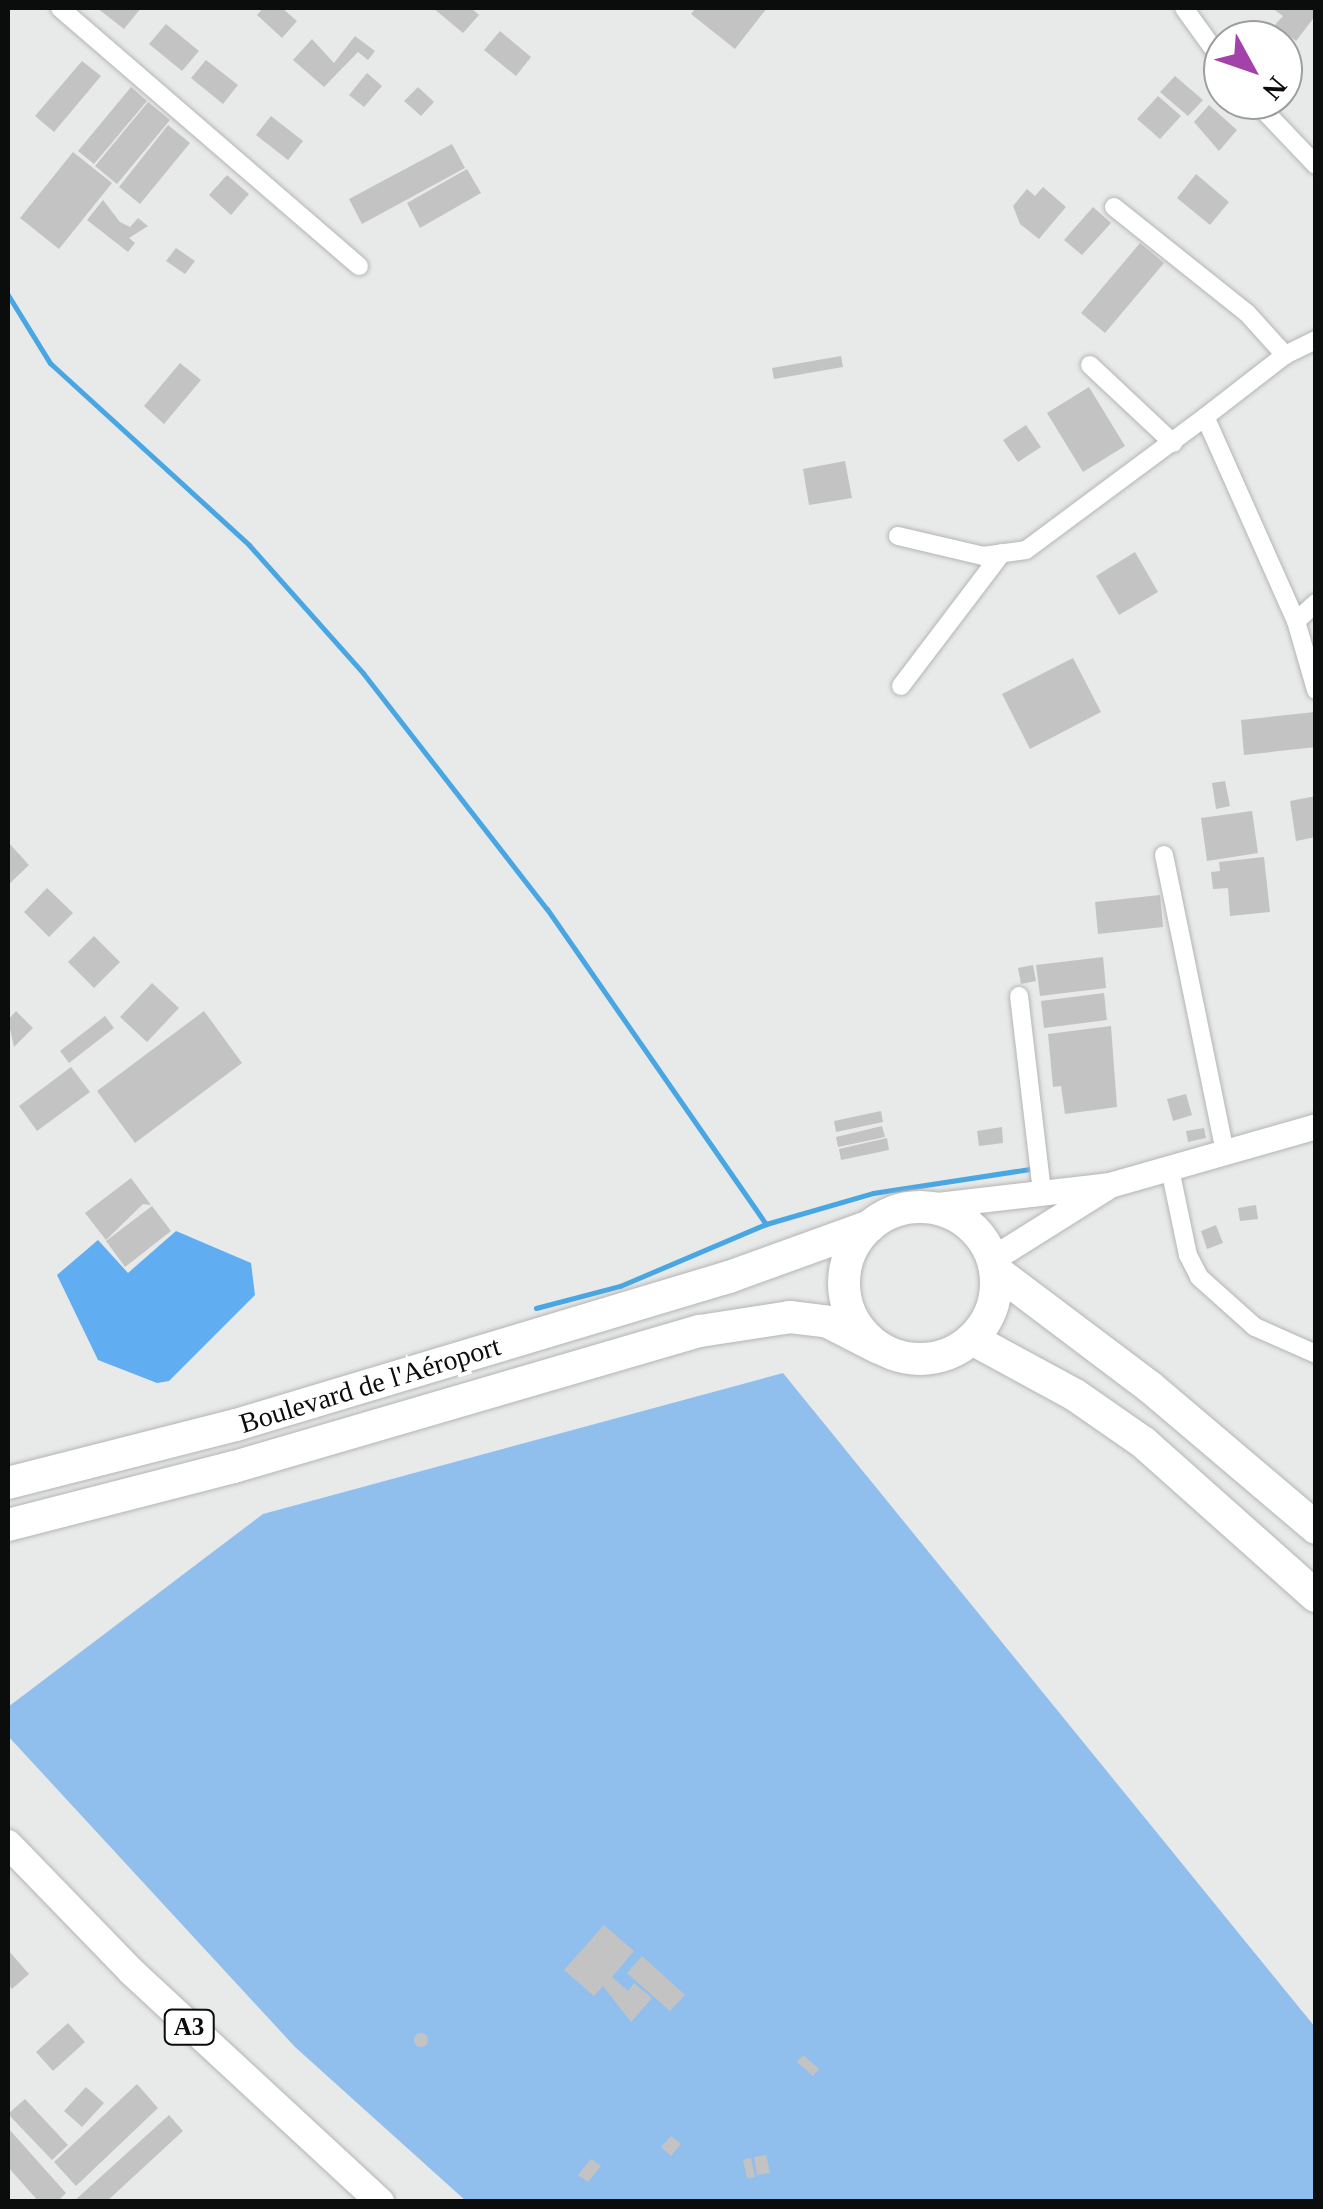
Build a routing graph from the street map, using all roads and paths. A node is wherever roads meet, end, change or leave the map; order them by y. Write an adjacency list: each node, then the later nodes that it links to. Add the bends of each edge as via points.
1 (60, 8): 7 (street)
2 (1184, 8): 3 (street)
3 (1203, 34)
4 (1273, 120): 5 (street)
5 (1316, 166)
6 (1114, 207): 9 (street, via 1248,313)
7 (359, 266)
8 (1316, 340): 9 (street)
9 (1284, 354): 11 (street)
10 (1090, 365): 12 (street)
11 (1205, 417): 12 (street); 16 (street)
12 (1173, 443): 14 (street, via 1058,532 1026,550)
13 (898, 536): 14 (street, via 941,550)
14 (1002, 553): 17 (street)
15 (1316, 603): 16 (street)
16 (1296, 621): 18 (street)
17 (901, 686)
18 (1316, 690)
19 (1164, 855): 22 (street)
20 (1018, 996): 25 (street)
21 (1316, 1126): 22 (street)
22 (1225, 1153): 23 (street)
23 (1170, 1169): 24 (street); 31 (street, via 1188,1255 1199,1276 1254,1327)
24 (1109, 1185): 25 (street); 28 (street)
25 (1042, 1193): 26 (street)
26 (928, 1206): 27 (highway, via 887,1214); 28 (highway, via 973,1227)
27 (870, 1226): 30 (highway, via 850,1255 844,1289 849,1312); 32 (highway, Boulevard de l'Aéroport, via 729,1277 236,1426)
28 (994, 1265): 29 (highway, via 996,1296); 34 (highway)
29 (972, 1339): 30 (highway, via 927,1359); 35 (highway, via 1075,1394 1144,1443)
30 (879, 1348): 33 (highway, Boulevard de l'Aéroport, via 828,1322 790,1317 700,1331 234,1468)
31 (1316, 1354)
32 (8, 1483)
33 (8, 1525)
34 (1316, 1528)
35 (1316, 1596)
36 (8, 1844): 37 (main road, A3, via 132,1972)
37 (380, 2202)

